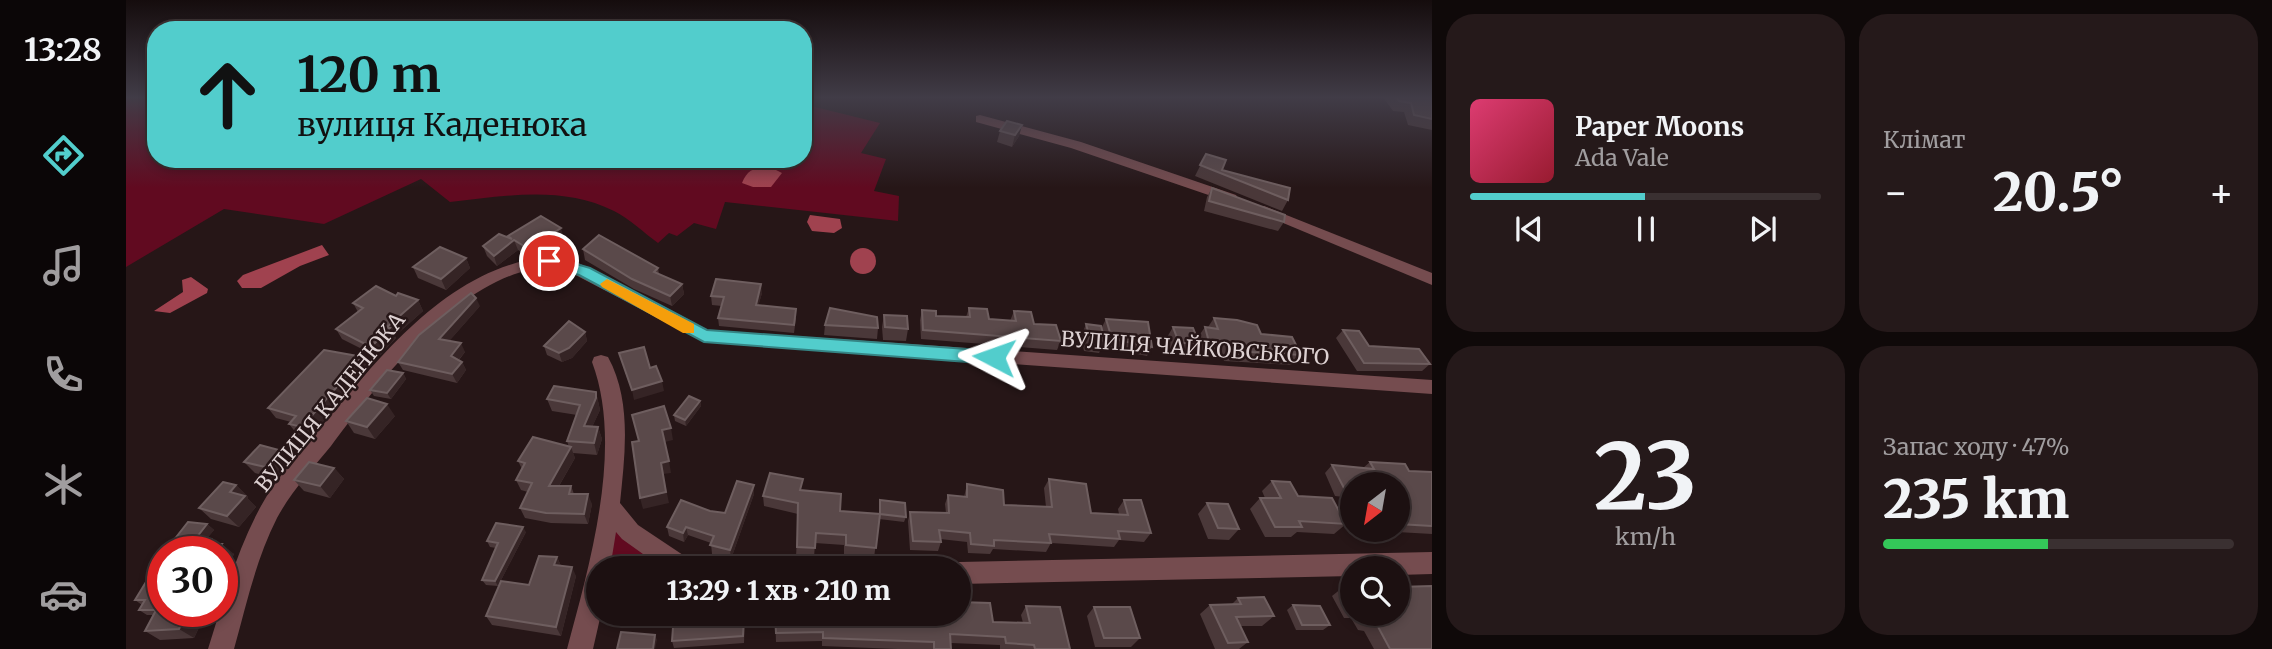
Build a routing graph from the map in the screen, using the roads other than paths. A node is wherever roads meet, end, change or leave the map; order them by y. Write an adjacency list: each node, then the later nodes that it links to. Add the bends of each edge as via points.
1 (1012, 127): 2 (street, via 1246,203)
2 (1432, 279)
3 (704, 336): 5 (street, ВУЛИЦЯ ЧАЙКОВСЬКОГО); 12 (street, ВУЛИЦЯ КАДЕНЮКА, via 585,271 549,261 510,270 437,311 404,343 269,511 244,570)
4 (601, 362): 6 (street, via 613,396)
5 (1432, 387)
6 (610, 506): 7 (street); 8 (street, via 630,532)
7 (602, 556)
8 (665, 556)
9 (1432, 563): 10 (street)
10 (971, 573)
11 (589, 626): 13 (street)
12 (221, 649)
13 (580, 649)

